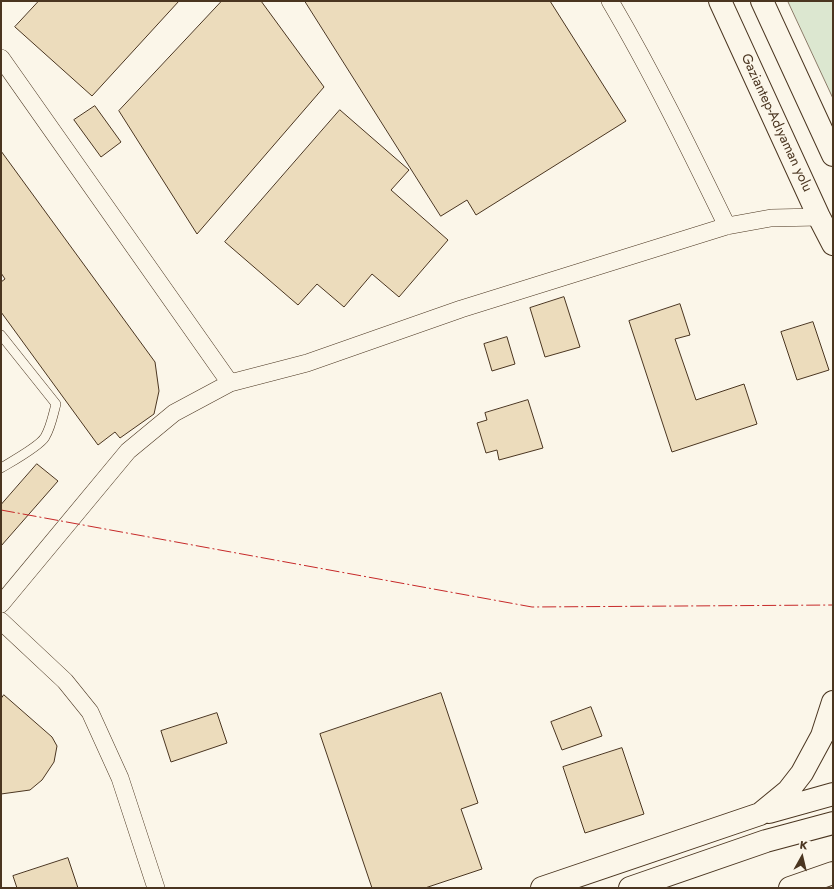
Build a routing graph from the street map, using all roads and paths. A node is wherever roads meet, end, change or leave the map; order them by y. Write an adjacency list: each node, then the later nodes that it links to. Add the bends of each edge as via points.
1 (610, 1): 7 (street, via 668,104)
2 (720, 1): 6 (highway, Gaziantep-Adıyaman yolu)
3 (762, 1): 5 (highway)
4 (1, 58): 10 (street)
5 (833, 155)
6 (819, 217): 7 (street, via 770,218); 8 (highway, Gaziantep-Adıyaman yolu)
7 (727, 226): 10 (street, via 461,309 307,363)
8 (833, 244)
9 (1, 335): 11 (lane, via 56,404 44,439)
10 (230, 383): 12 (street, via 174,413 128,451)
11 (1, 468)
12 (1, 604)
13 (1, 621): 19 (street, via 65,681 90,712 120,778)
14 (833, 702): 16 (highway, via 822,736 802,773 788,791)
15 (833, 794): 16 (highway)
16 (760, 814): 20 (highway)
17 (833, 824): 21 (highway, via 766,841)
18 (833, 873): 22 (highway)
19 (156, 888)
20 (542, 888)
21 (630, 888)
22 (790, 888)

